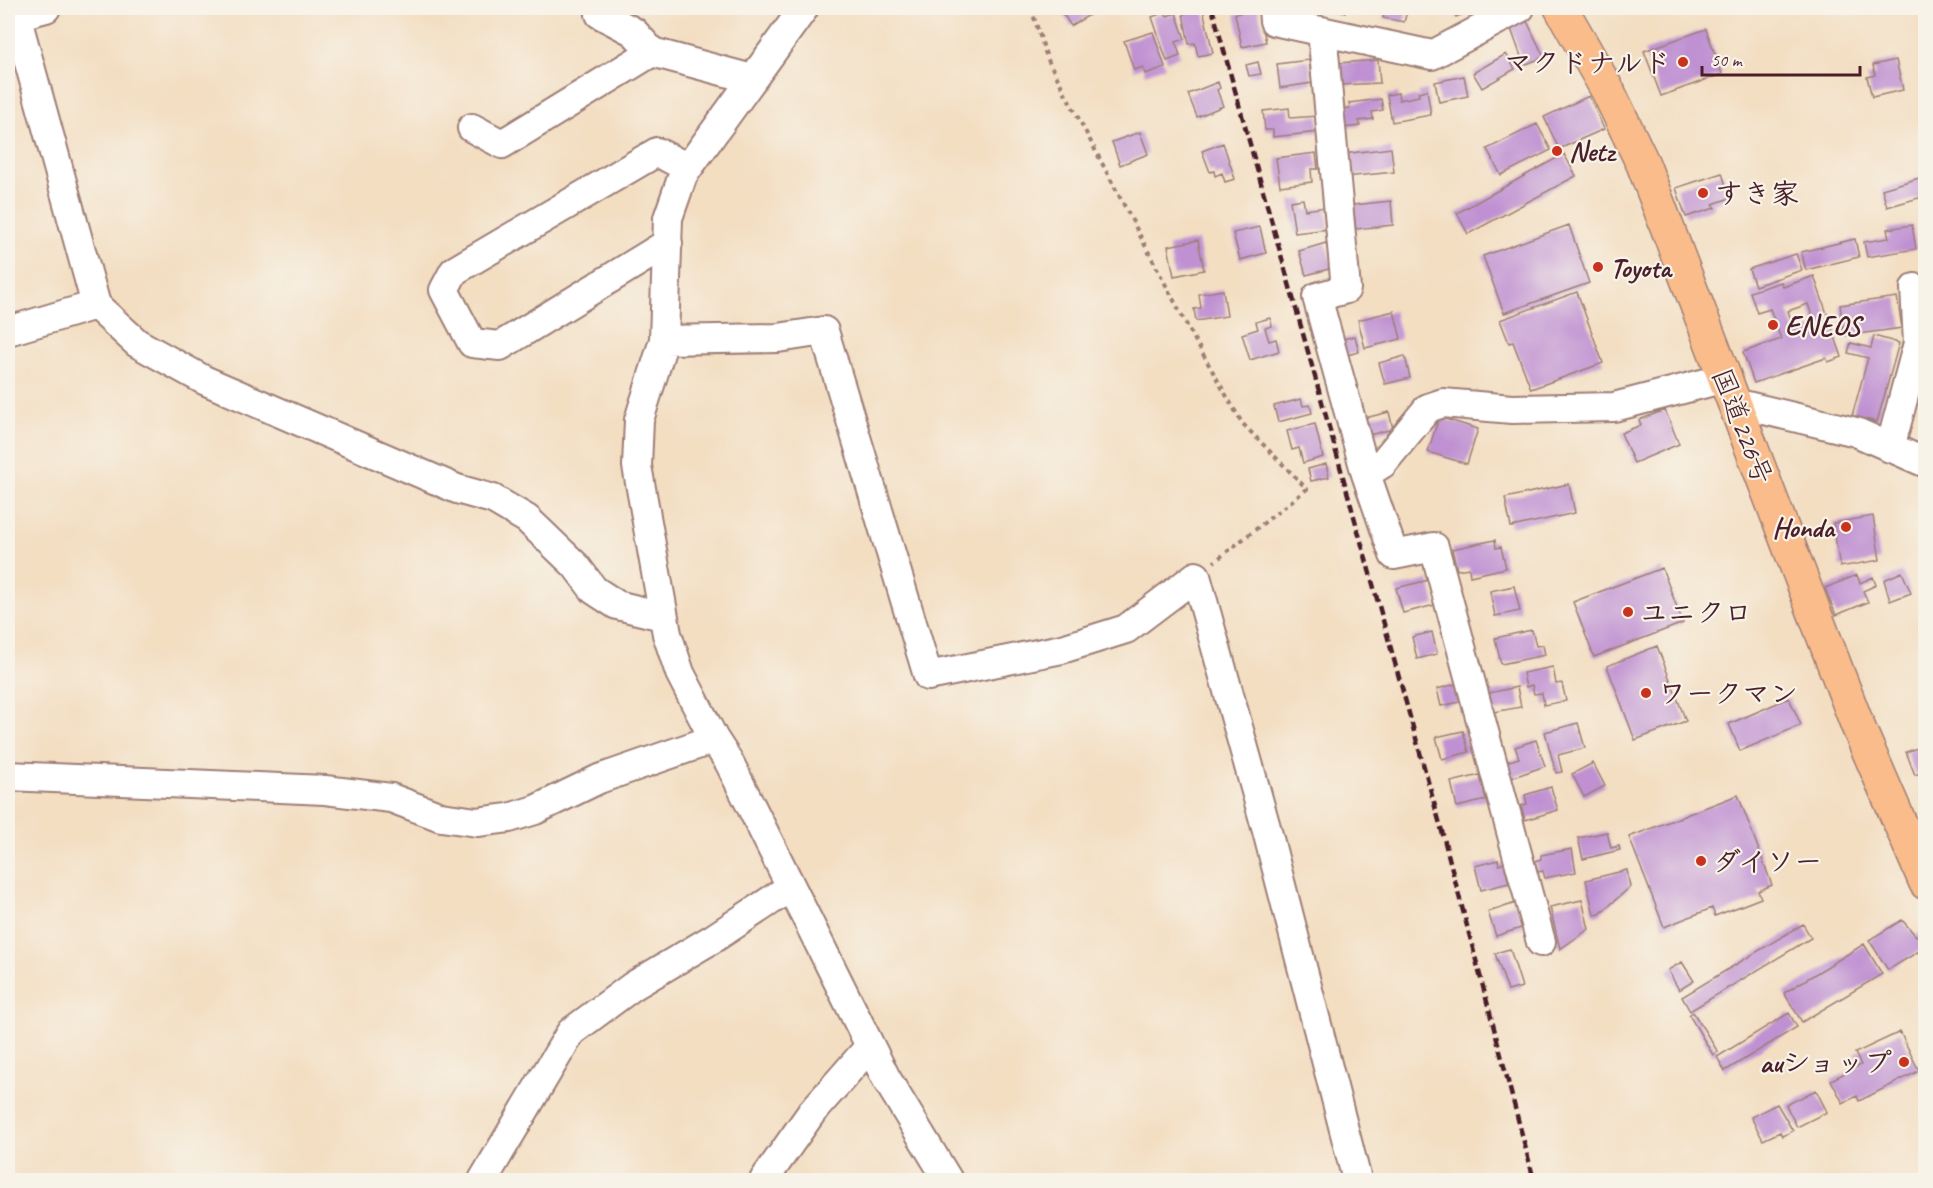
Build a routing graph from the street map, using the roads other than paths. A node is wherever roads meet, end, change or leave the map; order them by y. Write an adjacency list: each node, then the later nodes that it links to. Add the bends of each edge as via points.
1 (46, 8): 6 (street)
2 (804, 8): 10 (street)
3 (1273, 8): 8 (street, via 1274,21)
4 (1520, 8): 8 (street, via 1432,55)
5 (1565, 8): 18 (highway, 国道226号, via 1642,164)
6 (13, 14): 15 (street)
7 (600, 14): 9 (street, via 634,32)
8 (1322, 31): 21 (street, via 1346,289 1317,297)
9 (652, 52): 10 (street); 11 (street, via 502,144)
10 (752, 79): 12 (street)
11 (472, 128)
12 (688, 168): 13 (street, via 668,218); 13 (street, via 657,152 454,271 444,290 472,343 500,346)
13 (668, 243): 17 (street)
14 (1915, 288): 19 (street, via 1918,343)
15 (96, 305): 16 (street); 22 (street, via 137,343 204,380 457,489 494,499 527,519 576,566 594,590 617,605)
16 (8, 331)
17 (664, 340): 22 (street, via 639,420 636,466); 32 (street, via 778,338 824,331 928,676 1062,649 1126,629 1196,576)
18 (1730, 391): 19 (street, via 1856,432); 21 (street, via 1614,407 1512,409 1443,403 1428,408 1382,464); 25 (highway, 国道226号, via 1857,724)
19 (1890, 448): 20 (street)
20 (1926, 463)
21 (1366, 474): 27 (street, via 1394,555 1434,548)
22 (662, 616): 23 (street, via 680,673)
23 (714, 739): 24 (street, via 599,778 535,810 477,822 441,817 391,798 325,790); 26 (street)
24 (8, 776)
25 (1926, 883)
26 (791, 887): 28 (street); 29 (street, via 633,986 571,1032)
27 (1541, 942)
28 (870, 1046): 30 (street, via 812,1112); 31 (street, via 910,1121)
29 (483, 1180)
30 (764, 1180)
31 (948, 1180)
32 (1357, 1180)

